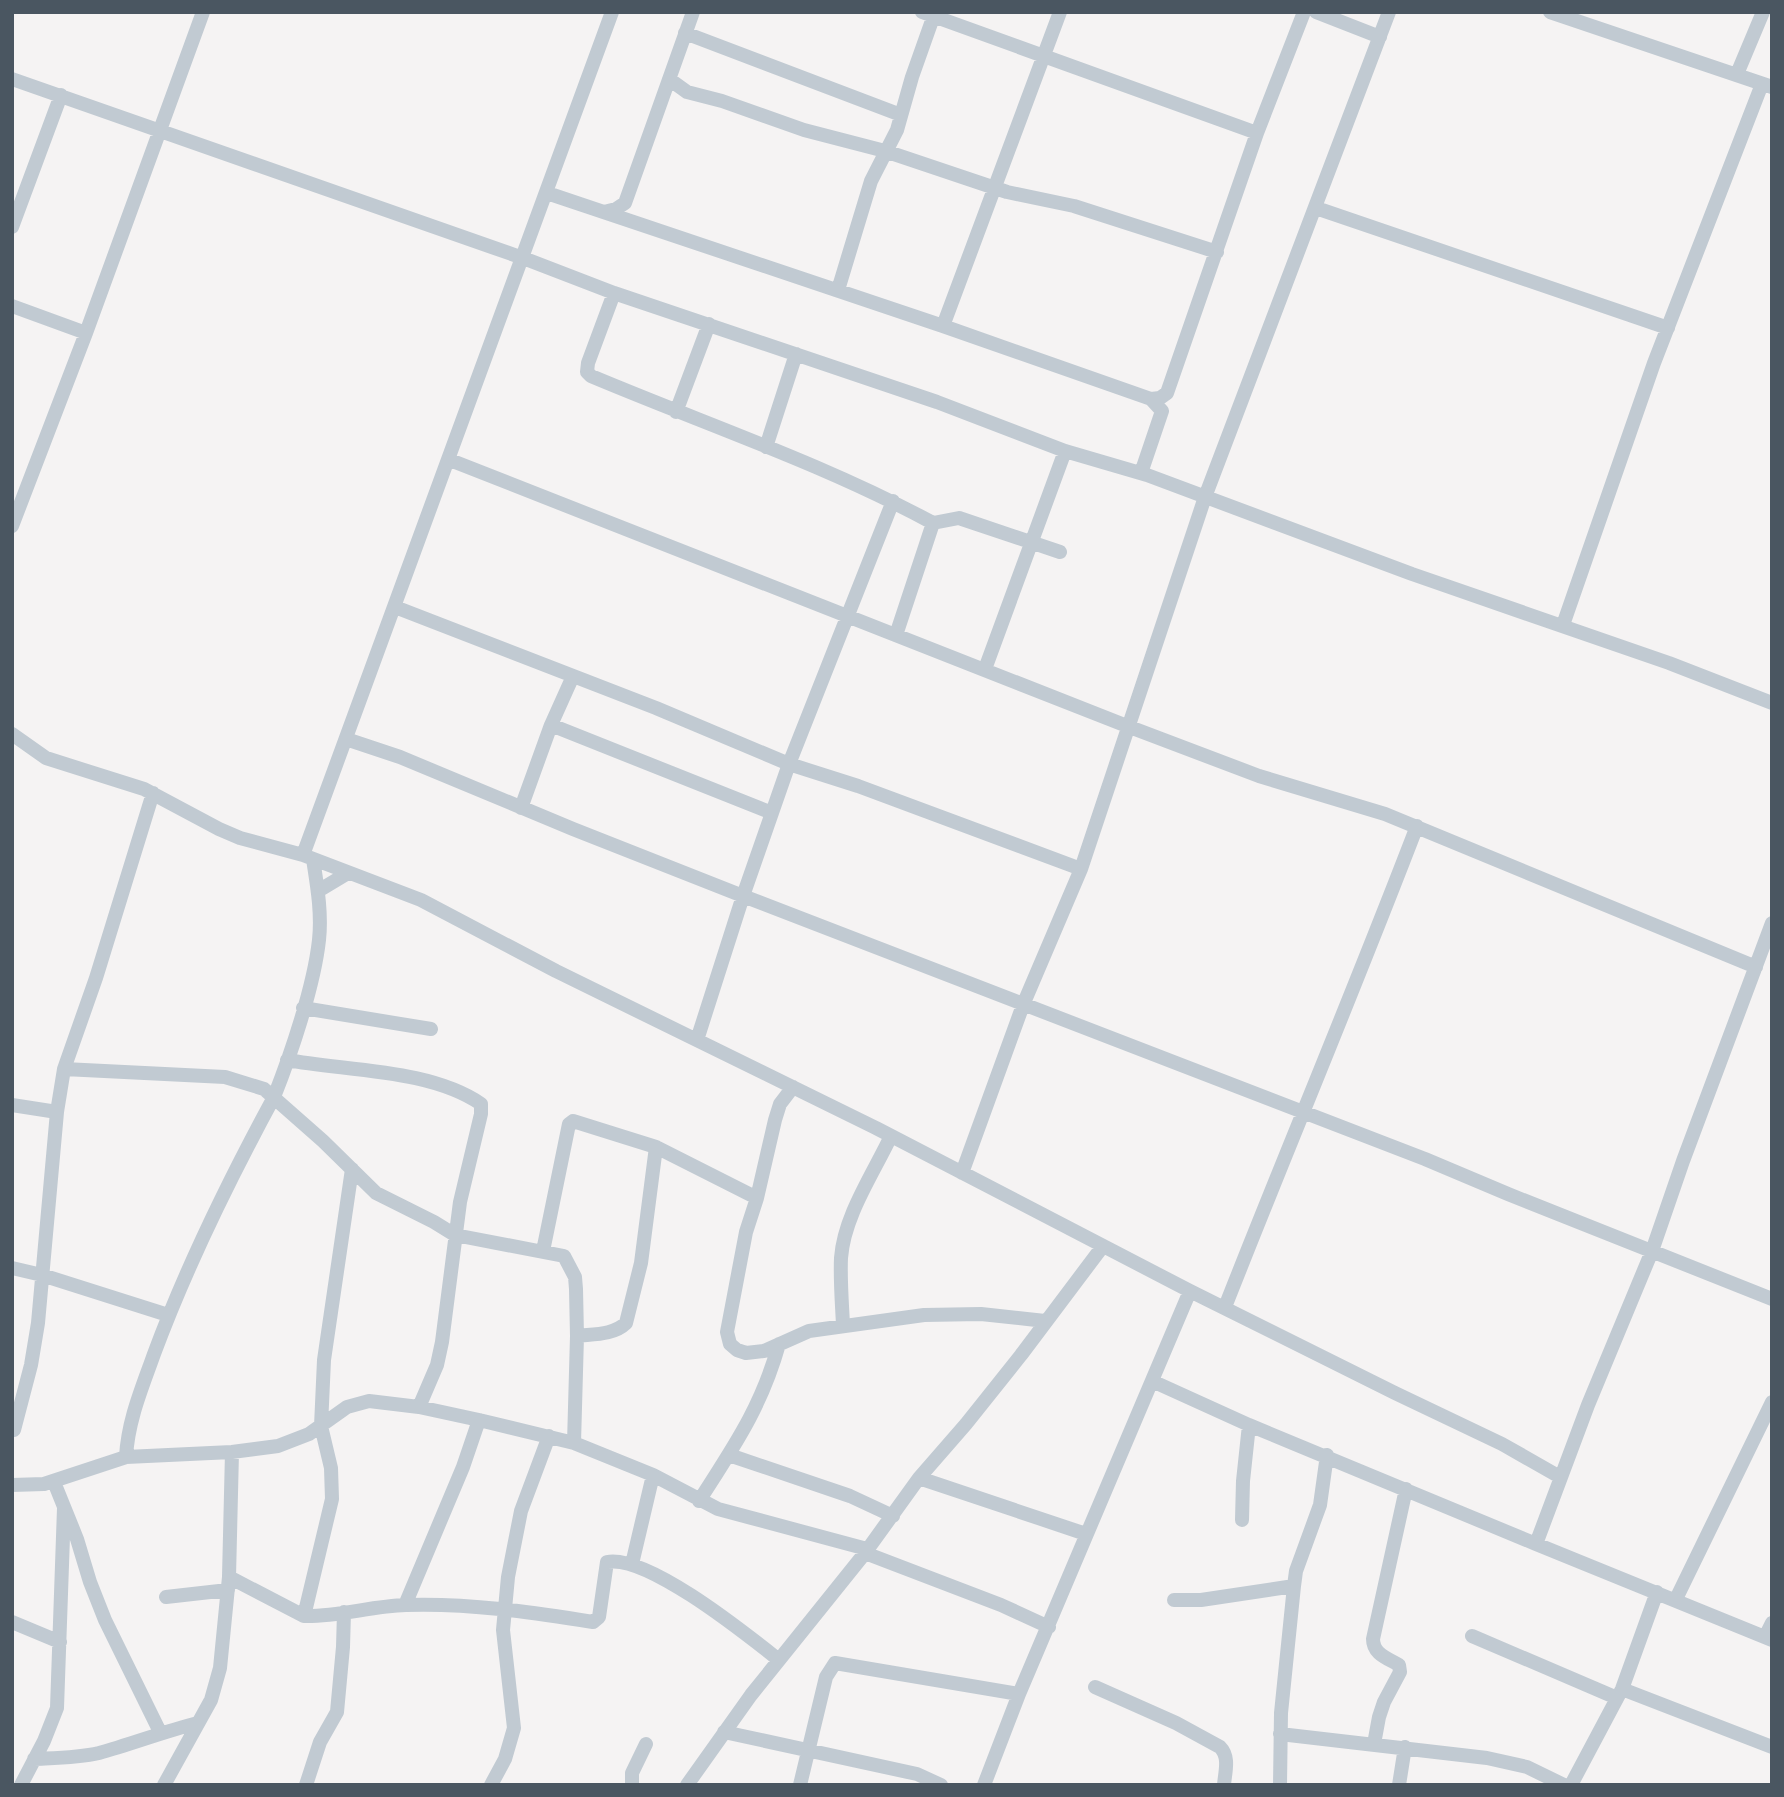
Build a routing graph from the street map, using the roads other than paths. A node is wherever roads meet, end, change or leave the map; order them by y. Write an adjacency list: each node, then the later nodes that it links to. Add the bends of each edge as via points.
1 (203, 12): 22 (street)
2 (612, 12): 26 (street)
3 (693, 12): 11 (street)
4 (1060, 12): 13 (street)
5 (1304, 12): 23 (street)
6 (1317, 12): 12 (street)
7 (1389, 12): 12 (street)
8 (1550, 12): 14 (street)
9 (1763, 12): 14 (street)
10 (930, 14): 13 (street); 21 (street)
11 (685, 33): 16 (street); 21 (street)
12 (1380, 37): 28 (street)
13 (1044, 55): 23 (street); 25 (street)
14 (1737, 74): 17 (street)
15 (12, 79): 19 (street)
16 (669, 79): 18 (street); 20 (street)
17 (1767, 85): 39 (street)
18 (687, 92): 20 (street); 24 (street)
19 (61, 95): 22 (street); 31 (street)
20 (660, 103): 27 (street)
21 (901, 115): 24 (street)
22 (161, 131): 33 (street); 40 (street)
23 (1258, 133): 32 (street)
24 (885, 151): 25 (street); 34 (street, via 871,181)
25 (995, 188): 32 (street, via 1073,206); 38 (street)
26 (547, 193): 29 (street); 33 (street)
27 (625, 203): 29 (street); 30 (street)
28 (1316, 208): 39 (street); 48 (street)
29 (604, 212): 30 (street)
30 (637, 223): 34 (street)
31 (12, 227)
32 (1217, 252): 42 (street, via 1167,393)
33 (523, 258): 35 (street); 46 (street)
34 (838, 290): 38 (street)
35 (614, 293): 37 (street); 43 (street, via 587,372)
36 (12, 306): 40 (street)
37 (709, 324): 41 (street); 43 (street)
38 (943, 326): 42 (street)
39 (1668, 327): 56 (street)
40 (86, 333): 51 (street)
41 (796, 354): 44 (street); 45 (street)
42 (1151, 399): 47 (street, via 1162,411)
43 (676, 412): 44 (street)
44 (766, 447): 49 (street)
45 (1065, 451): 47 (street); 52 (street)
46 (450, 460): 54 (street); 55 (street)
47 (1140, 473): 48 (street)
48 (1205, 497): 56 (street); 62 (street)
49 (893, 501): 50 (street); 55 (street)
50 (933, 523): 52 (street, via 959,518); 57 (street)
51 (12, 526)
52 (1031, 541): 53 (street); 58 (street)
53 (1060, 552)
54 (395, 607): 59 (street); 64 (street)
55 (846, 616): 57 (street); 65 (street)
56 (1563, 625): 60 (street)
57 (896, 635): 58 (street)
58 (985, 669): 62 (street)
59 (573, 676): 61 (street); 65 (street)
60 (1772, 702)
61 (551, 725): 67 (street); 68 (street)
62 (1128, 726): 69 (street, via 1259,776); 71 (street)
63 (13, 737): 66 (street, via 46,758)
64 (346, 739): 67 (street); 70 (street)
65 (789, 764): 68 (street); 71 (street)
66 (153, 793): 70 (street, via 229,834); 82 (street)
67 (521, 808): 74 (street)
68 (772, 813): 74 (street)
69 (1417, 826): 76 (street); 86 (street)
70 (308, 857): 72 (street); 73 (street)
71 (1081, 869): 77 (street)
72 (348, 873): 73 (street); 80 (street, via 421,900)
73 (318, 891): 78 (street, via 319,938)
74 (743, 896): 77 (street); 80 (street)
75 (1772, 923): 76 (street)
76 (1762, 963): 96 (street)
77 (1023, 1005): 86 (street); 91 (street)
78 (303, 1008): 79 (street); 81 (street)
79 (431, 1029)
80 (697, 1040): 83 (street)
81 (287, 1060): 84 (street); 93 (street, via 428,1080 481,1104)
82 (64, 1069): 84 (street, via 225,1077 264,1089); 87 (street)
83 (793, 1087): 88 (street); 92 (street, via 779,1104)
84 (274, 1097): 90 (street); 102 (street)
85 (12, 1105): 87 (street)
86 (1302, 1111): 96 (street); 101 (street)
87 (57, 1112): 98 (street)
88 (891, 1136): 91 (street); 104 (street, via 845,1239 841,1258)
89 (656, 1147): 92 (street); 95 (street, via 570,1122); 105 (street, via 641,1263 626,1323 610,1332)
90 (352, 1169): 93 (street, via 376,1193); 112 (street, via 325,1348)
91 (962, 1173): 94 (street)
92 (757, 1198): 106 (street, via 727,1332 730,1343 746,1353)
93 (455, 1236): 95 (street); 109 (street, via 442,1342)
94 (1103, 1245): 99 (street); 103 (street)
95 (543, 1251): 105 (street, via 564,1256 575,1277)
96 (1652, 1251): 100 (street); 121 (street)
97 (12, 1268): 98 (street)
98 (42, 1275): 102 (street); 113 (street, via 31,1365)
99 (1190, 1291): 101 (street); 107 (street)
100 (1772, 1299)
101 (1225, 1307): 121 (street, via 1503,1444)
102 (168, 1315): 119 (street, via 127,1434)
103 (1045, 1321): 104 (street, via 951,1314); 122 (street)
104 (843, 1325): 106 (street, via 809,1331)
105 (577, 1336): 115 (street)
106 (779, 1344): 117 (street, via 762,1395)
107 (1152, 1381): 111 (street); 130 (street)
108 (1772, 1402): 138 (street)
109 (419, 1407): 110 (street); 112 (street, via 369,1401 347,1408)
110 (479, 1420): 114 (street); 140 (street)
111 (1249, 1424): 118 (street); 129 (street)
112 (321, 1426): 116 (street, via 278,1446); 143 (street, via 331,1468 332,1499)
113 (14, 1430)
114 (549, 1436): 115 (street); 141 (street, via 521,1511)
115 (574, 1443): 120 (street)
116 (232, 1452): 119 (street); 134 (street)
117 (729, 1455): 126 (street); 128 (street, via 850,1496)
118 (1327, 1455): 125 (street); 135 (street, via 1321,1505)
119 (126, 1457): 123 (street)
120 (653, 1475): 126 (street); 133 (street)
121 (1560, 1477): 131 (street)
122 (919, 1478): 128 (street); 130 (street)
123 (54, 1482): 124 (street); 127 (street)
124 (12, 1485)
125 (1406, 1489): 131 (street); 159 (street, via 1373,1639 1373,1648 1399,1665 1400,1672 1384,1702)
126 (699, 1501): 132 (street)
127 (64, 1508): 149 (street); 155 (street, via 105,1620)
128 (893, 1516): 132 (street)
129 (1242, 1521)
130 (1086, 1534): 146 (street)
131 (1536, 1544): 136 (street)
132 (866, 1551): 146 (street); 150 (street)
133 (632, 1564): 141 (street, via 607,1562 599,1616 593,1622); 150 (street, via 697,1600)
134 (229, 1584): 137 (street); 143 (street); 154 (street, via 220,1668 211,1700)
135 (1294, 1586): 139 (street); 157 (street)
136 (1657, 1592): 138 (street); 152 (street)
137 (166, 1597)
138 (1676, 1599): 148 (street)
139 (1174, 1600)
140 (405, 1605): 141 (street); 142 (street)
141 (504, 1608): 167 (street, via 514,1728)
142 (344, 1612): 143 (street); 166 (street, via 337,1712 320,1742)
143 (304, 1616)
144 (12, 1622): 149 (street)
145 (1772, 1623): 148 (street)
146 (1049, 1626): 153 (street)
147 (1472, 1636): 152 (street)
148 (1768, 1638)
149 (60, 1642): 163 (street, via 57,1708)
150 (779, 1660): 156 (street)
151 (1095, 1687): 173 (street, via 1220,1747 1226,1760)
152 (1620, 1693): 161 (street); 177 (street)
153 (1019, 1694): 162 (street, via 835,1663 826,1677); 172 (street)
154 (198, 1723): 155 (street); 165 (street)
155 (160, 1732): 163 (street, via 100,1752)
156 (724, 1732): 162 (street); 169 (street)
157 (1280, 1734): 159 (street); 174 (street)
158 (646, 1744): 168 (street, via 632,1773)
159 (1374, 1744): 160 (street)
160 (1405, 1747): 175 (street); 176 (street, via 1508,1761)
161 (1772, 1747)
162 (808, 1751): 170 (street); 171 (street, via 917,1774)
163 (34, 1759): 164 (street)
164 (21, 1785)
165 (164, 1785)
166 (306, 1785)
167 (491, 1785)
168 (632, 1785)
169 (687, 1785)
170 (800, 1785)
171 (941, 1785)
172 (984, 1785)
173 (1224, 1785)
174 (1280, 1785)
175 (1399, 1785)
176 (1564, 1785)
177 (1571, 1785)

